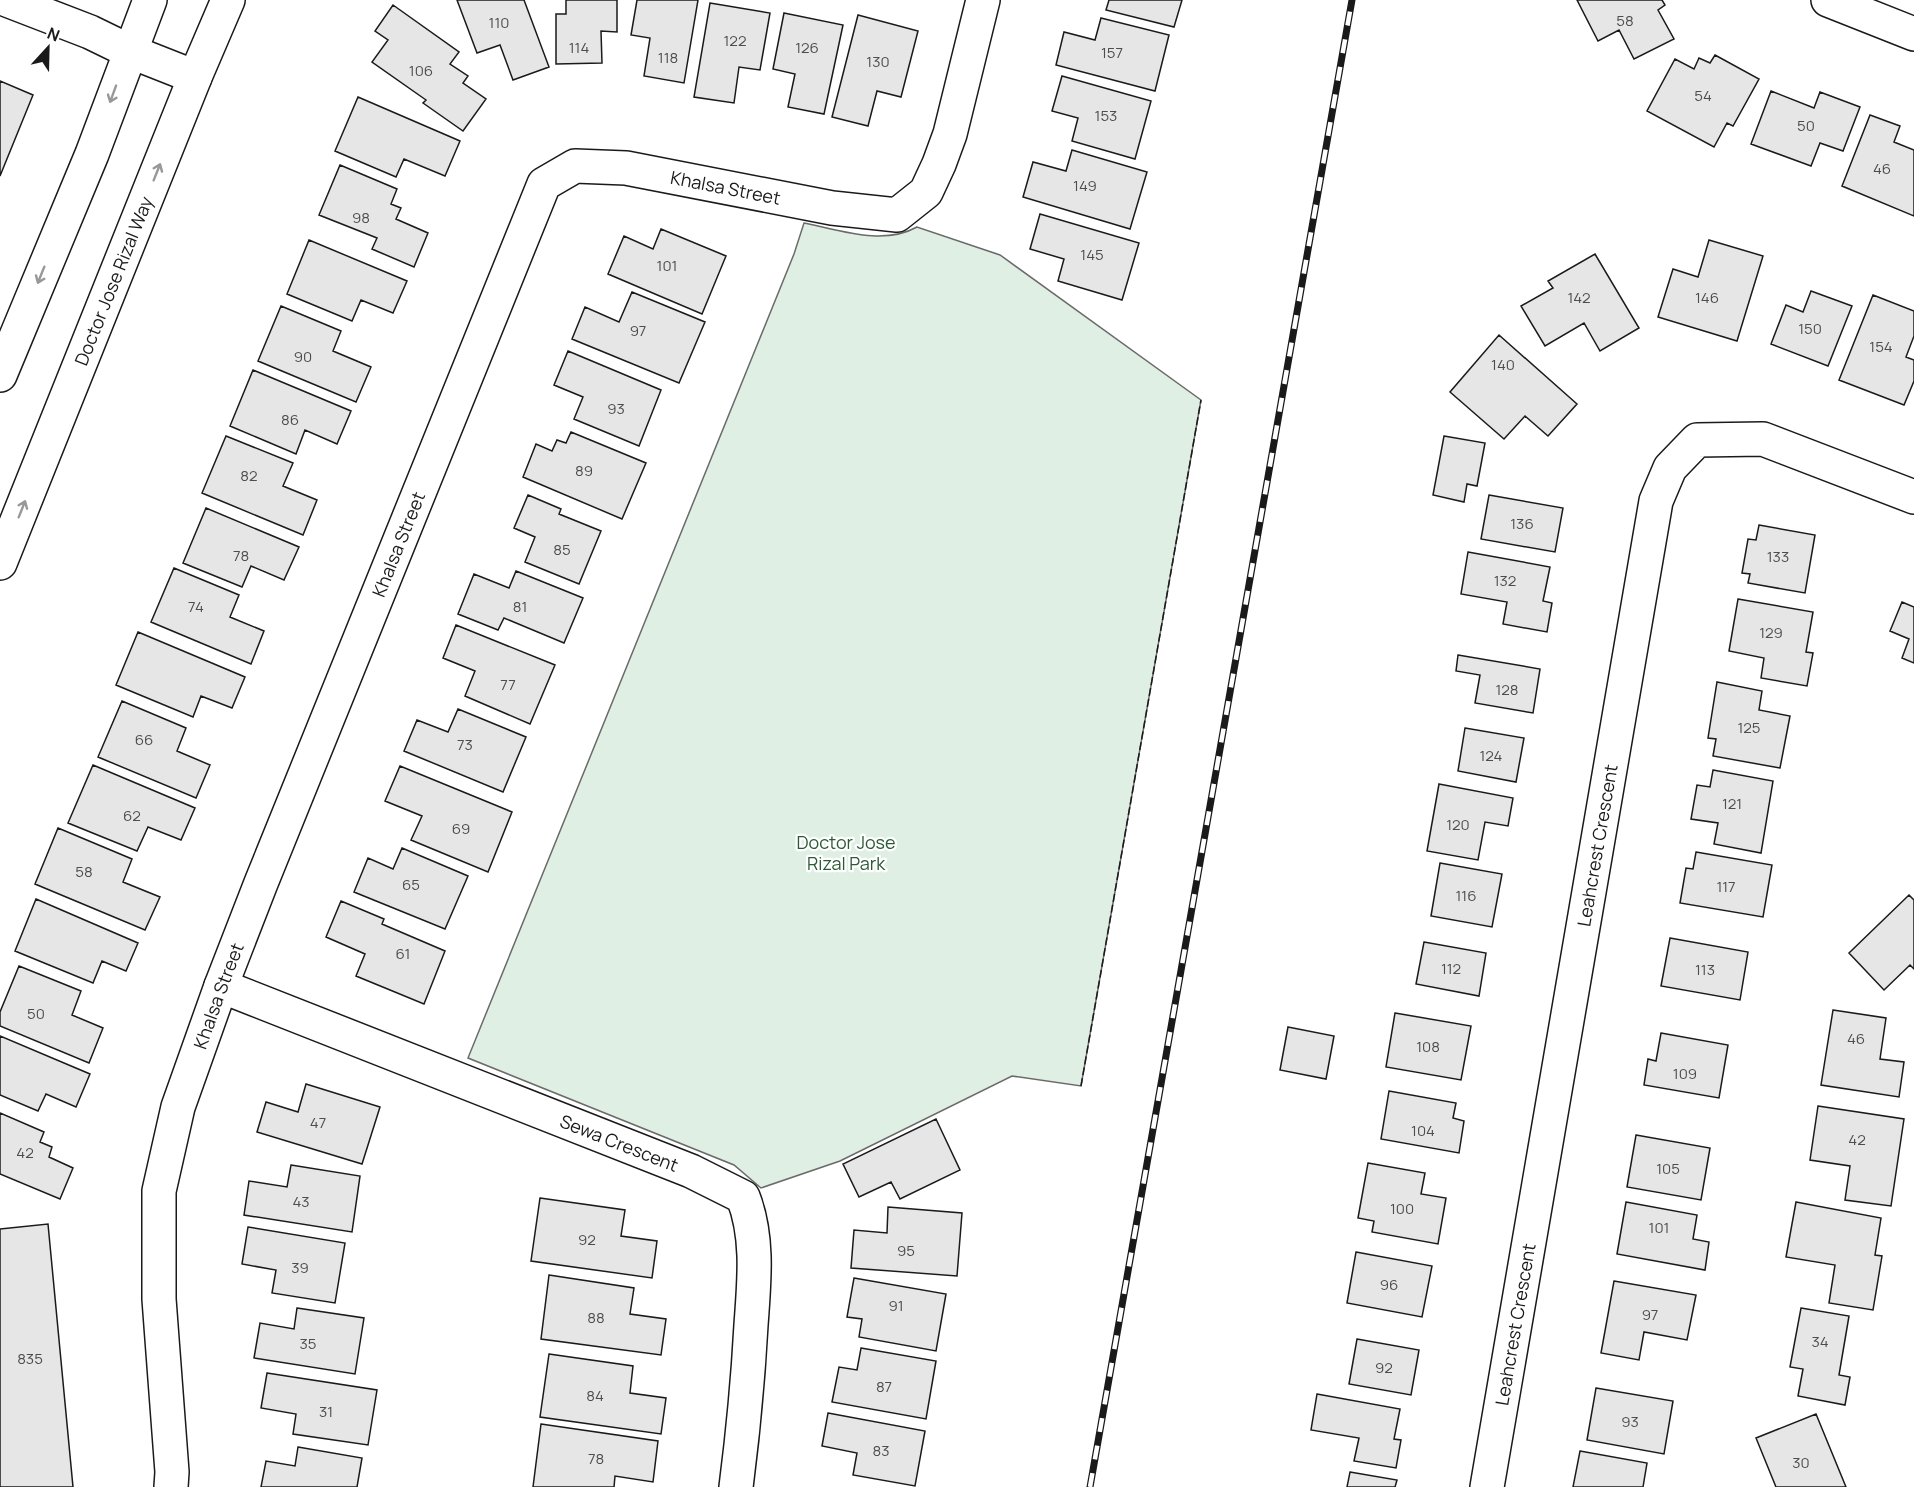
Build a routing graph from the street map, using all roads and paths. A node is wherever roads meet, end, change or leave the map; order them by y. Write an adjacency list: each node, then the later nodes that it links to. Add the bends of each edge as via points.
1 (8, 0): 7 (street)
2 (150, 0): 7 (street)
3 (228, 0): 8 (street, Doctor Jose Rizal Way)
4 (983, 0): 12 (street, Khalsa Street, via 939,164 926,192 897,215 832,208 626,168 575,166 544,184)
5 (1828, 0): 6 (street)
6 (1914, 34)
7 (129, 51): 8 (street); 9 (street, one-way to 9, via 92,154)
8 (195, 77): 11 (street, Doctor Jose Rizal Way, one-way to 8)
9 (0, 375)
10 (1914, 497): 15 (street, Leahcrest Crescent, via 1763,439 1697,440 1670,468 1656,501)
11 (0, 563)
12 (220, 986): 13 (street, Khalsa Street, via 178,1107 159,1191 159,1299); 14 (street, Sewa Crescent, via 691,1171 743,1197 751,1217 754,1275 747,1401)
13 (171, 1487)
14 (736, 1487)
15 (1487, 1487)

